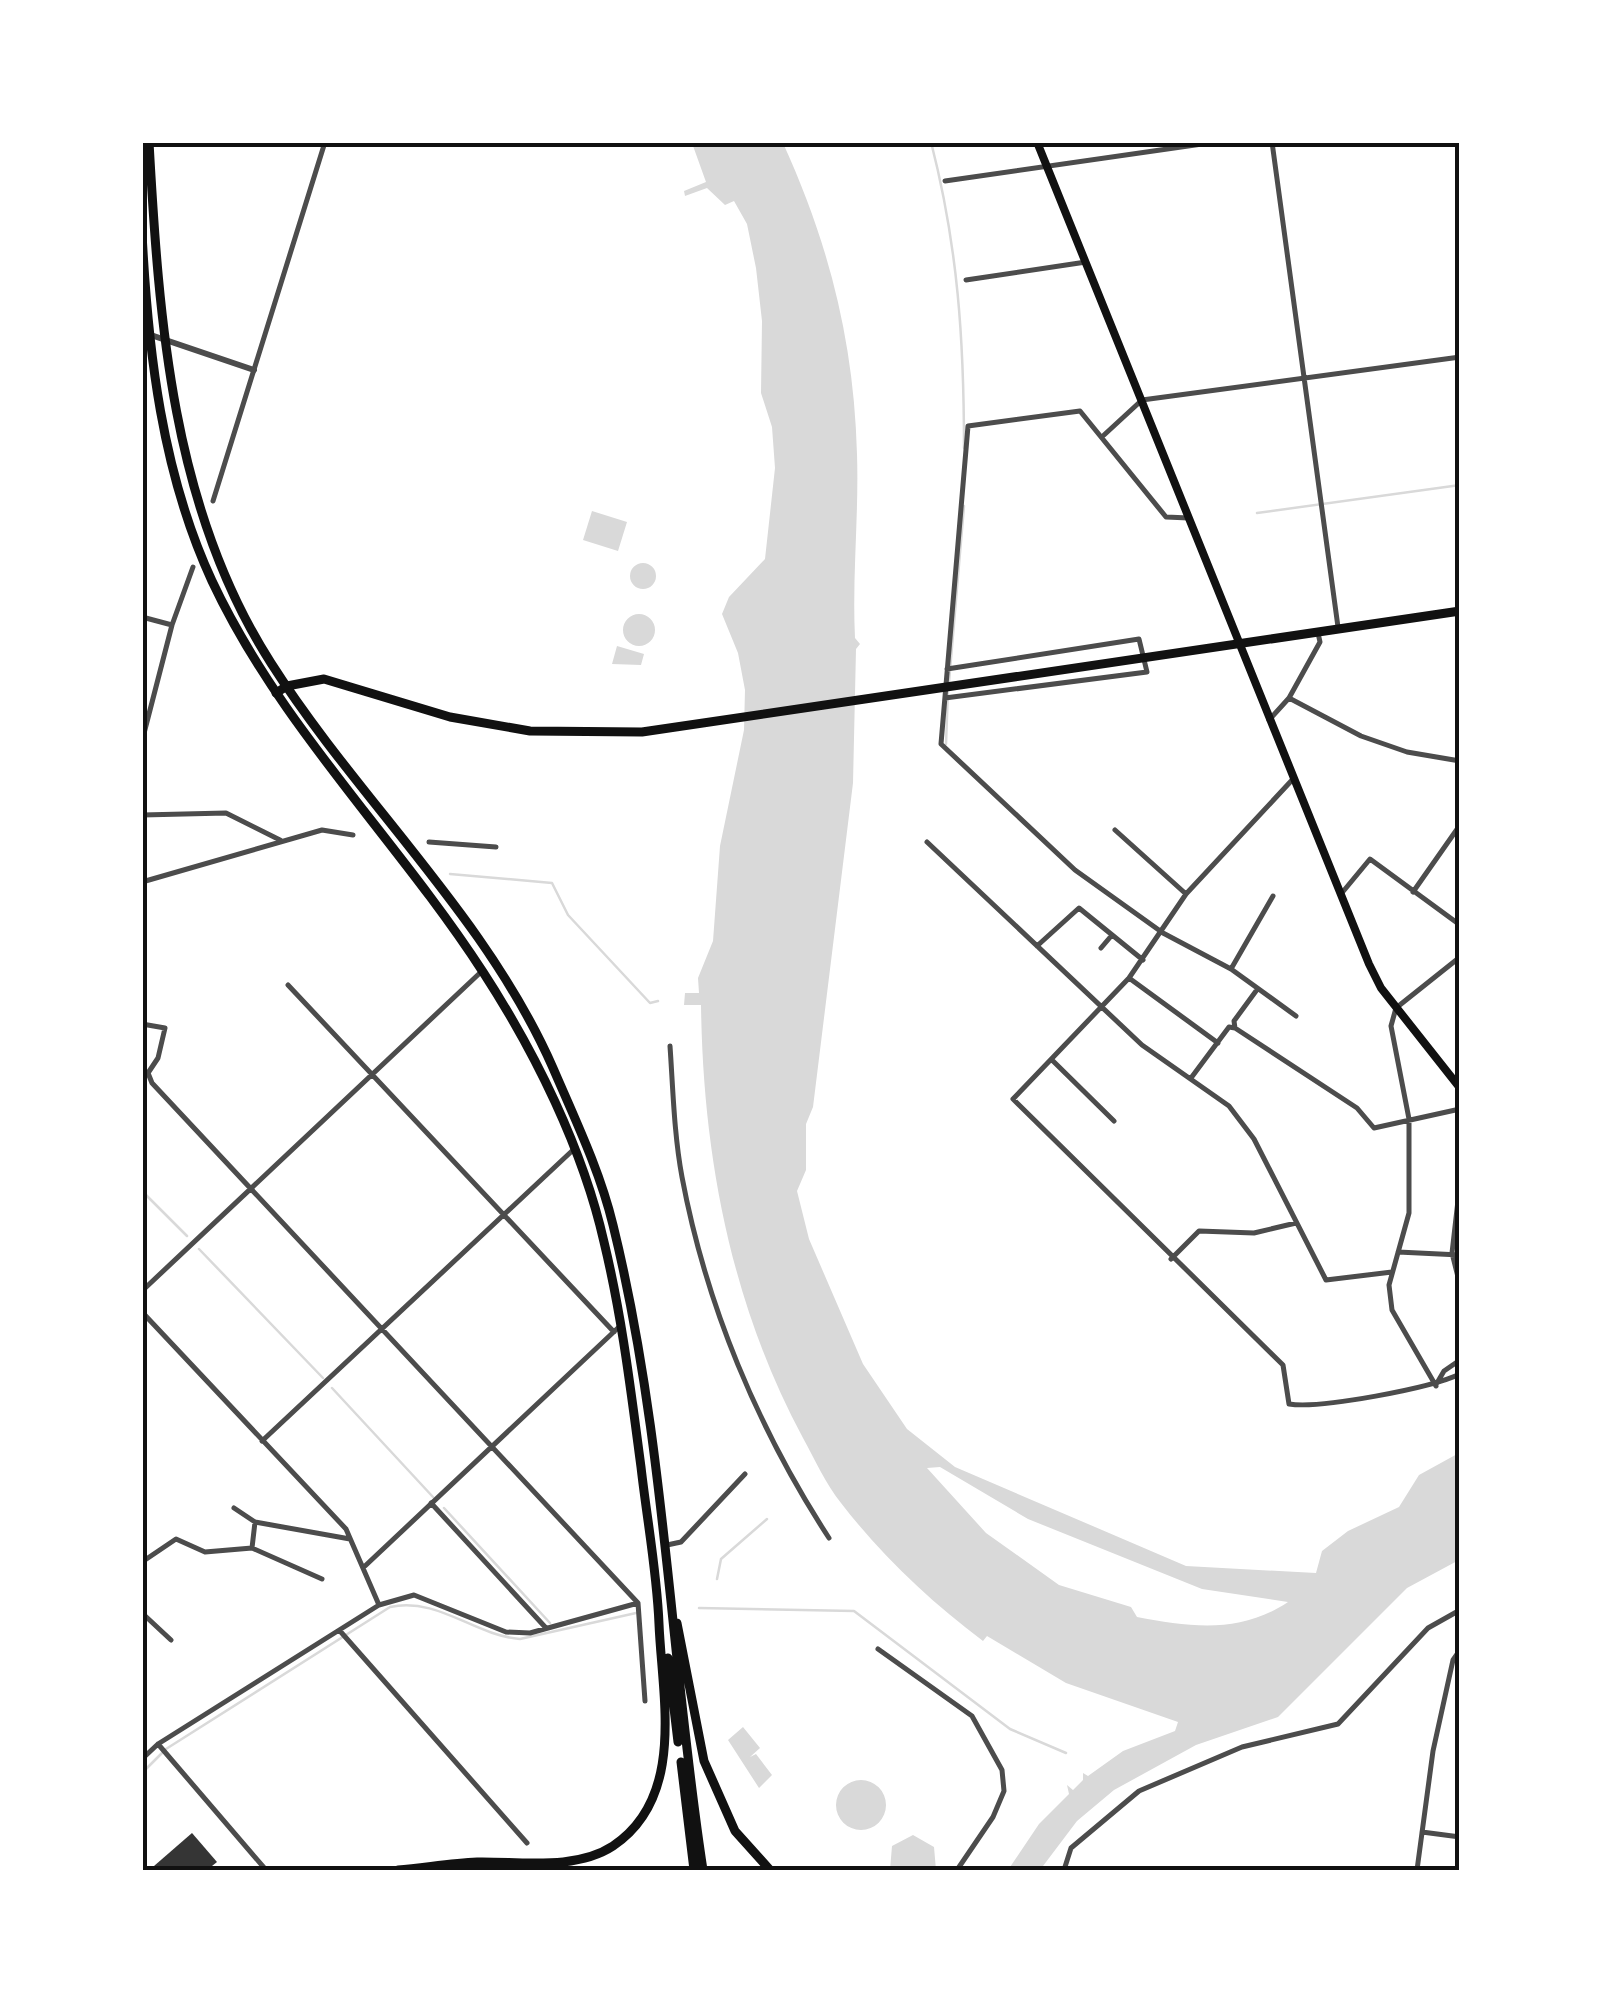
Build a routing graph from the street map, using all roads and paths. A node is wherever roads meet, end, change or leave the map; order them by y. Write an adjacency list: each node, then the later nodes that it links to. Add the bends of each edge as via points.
1 (149, 142): 12 (main road)
2 (325, 142): 14 (street)
3 (1037, 142): 6 (main road)
4 (1216, 142): 6 (street)
5 (1272, 142): 15 (street)
6 (1046, 166): 7 (street); 9 (main road)
7 (945, 182)
8 (142, 234): 11 (main road)
9 (1086, 262): 10 (street); 16 (main road)
10 (966, 280)
11 (146, 334): 12 (street); 30 (main road, via 186,522 214,586)
12 (166, 340): 14 (street); 29 (main road, via 200,510 252,630)
13 (1460, 358): 15 (street)
14 (254, 370): 18 (street)
15 (1304, 378): 16 (street); 24 (street)
16 (1142, 400): 17 (street); 19 (main road)
17 (1104, 435): 19 (street, via 1166,516); 28 (street, via 1080,411 968,426)
18 (213, 502)
19 (1189, 518): 26 (main road)
20 (193, 567): 23 (street)
21 (1460, 611): 24 (main road)
22 (142, 618): 23 (street)
23 (172, 625): 34 (street)
24 (1338, 627): 25 (main road)
25 (1318, 630): 26 (main road); 32 (street, via 1320,642)
26 (1239, 641): 27 (main road); 33 (main road)
27 (1144, 655): 28 (street, via 1142,642 1132,639); 29 (main road, via 642,732 530,731 450,717 324,679); 31 (street, via 1146,672)
28 (947, 670): 31 (street)
29 (288, 686): 30 (main road); 102 (main road, via 484,949 550,1062 612,1221 637,1340)
30 (276, 693): 58 (main road)
31 (945, 698): 51 (street, via 941,744 1075,870)
32 (1290, 698): 33 (street); 35 (street, via 1361,736)
33 (1269, 720): 36 (main road)
34 (142, 741)
35 (1460, 761)
36 (1294, 778): 47 (street); 48 (main road)
37 (142, 816): 41 (street, via 226,813)
38 (1460, 825): 46 (street)
39 (1115, 830): 47 (street)
40 (353, 835): 41 (street, via 322,830)
41 (283, 841): 45 (street)
42 (429, 842): 44 (street)
43 (928, 842): 53 (street)
44 (496, 846)
45 (142, 882)
46 (1414, 892): 48 (street, via 1370,859); 50 (street)
47 (1186, 894): 51 (street)
48 (1340, 895): 63 (main road, via 1368,964)
49 (1272, 896): 57 (street)
50 (1460, 925)
51 (1163, 933): 56 (street); 57 (street)
52 (1112, 934): 53 (street, via 1079,908); 54 (street); 56 (street)
53 (1037, 946): 62 (street)
54 (1100, 948)
55 (1460, 957): 63 (street)
56 (1142, 960): 59 (street)
57 (1231, 969): 61 (street)
58 (482, 971): 70 (street); 76 (main road, via 532,1058)
59 (1129, 978): 62 (street); 67 (street)
60 (288, 985): 70 (street)
61 (1256, 991): 64 (street); 66 (street)
62 (1102, 1008): 69 (street); 71 (street)
63 (1396, 1008): 72 (main road); 74 (street, via 1391,1026)
64 (1296, 1016)
65 (142, 1024): 78 (street, via 164,1028 148,1074 152,1083)
66 (1235, 1028): 67 (street); 74 (street, via 1357,1108 1374,1128)
67 (1218, 1043): 71 (street)
68 (670, 1046): 100 (street, via 681,1174 704,1266 738,1368)
69 (1052, 1060): 75 (street); 84 (street, via 1013,1099)
70 (375, 1074): 78 (street); 79 (street)
71 (1191, 1078): 80 (street, via 1229,1106 1254,1138)
72 (1460, 1088)
73 (1460, 1109): 74 (street)
74 (1409, 1118): 81 (street, via 1409,1213)
75 (1114, 1122)
76 (573, 1150): 79 (street); 90 (main road, via 604,1238)
77 (1460, 1183): 82 (street)
78 (252, 1188): 87 (street); 89 (street)
79 (504, 1215): 89 (street); 90 (street)
80 (1296, 1223): 84 (street, via 1254,1233 1199,1231); 85 (street, via 1326,1280)
81 (1398, 1252): 82 (street); 85 (street)
82 (1452, 1252): 83 (street); 86 (street)
83 (1460, 1255)
84 (1171, 1259): 93 (street, via 1283,1365 1289,1404)
85 (1392, 1272): 93 (street, via 1392,1310)
86 (1460, 1285)
87 (142, 1291)
88 (142, 1312): 94 (street)
89 (384, 1326): 94 (street); 95 (street)
90 (617, 1329): 95 (street); 111 (main road)
91 (1460, 1360): 93 (street)
92 (1460, 1374): 93 (street)
93 (1436, 1386)
94 (262, 1441): 101 (street)
95 (495, 1446): 97 (street); 107 (street)
96 (745, 1474): 102 (street, via 681,1542)
97 (431, 1503): 105 (street); 113 (street)
98 (234, 1508): 99 (street)
99 (255, 1522): 101 (street); 103 (street)
100 (828, 1538)
101 (350, 1539): 105 (street)
102 (664, 1546): 110 (main road)
103 (252, 1548): 104 (street, via 204,1552 176,1539); 106 (street)
104 (142, 1562)
105 (365, 1566): 108 (street)
106 (322, 1579)
107 (638, 1603): 113 (street); 118 (street)
108 (380, 1605): 113 (street, via 414,1595 506,1632); 114 (street)
109 (1460, 1610): 130 (street, via 1428,1628 1338,1724 1242,1747 1139,1790 1071,1848)
110 (673, 1611): 127 (main road); 128 (main road, via 704,1761 735,1830)
111 (660, 1612): 125 (main road, via 665,1753 646,1808 621,1839 572,1860); 126 (main road)
112 (142, 1613): 115 (street)
113 (546, 1628)
114 (340, 1631): 119 (street); 123 (street)
115 (171, 1640)
116 (878, 1648): 129 (street, via 972,1716 1002,1770 1004,1791 994,1817)
117 (1460, 1650): 121 (street, via 1433,1751)
118 (646, 1701)
119 (158, 1744): 120 (street); 124 (street)
120 (142, 1759)
121 (1422, 1832): 122 (street); 131 (street)
122 (1460, 1837)
123 (528, 1843)
124 (266, 1870)
125 (398, 1870)
126 (694, 1870)
127 (703, 1870)
128 (770, 1870)
129 (956, 1870)
130 (1064, 1870)
131 (1417, 1870)

